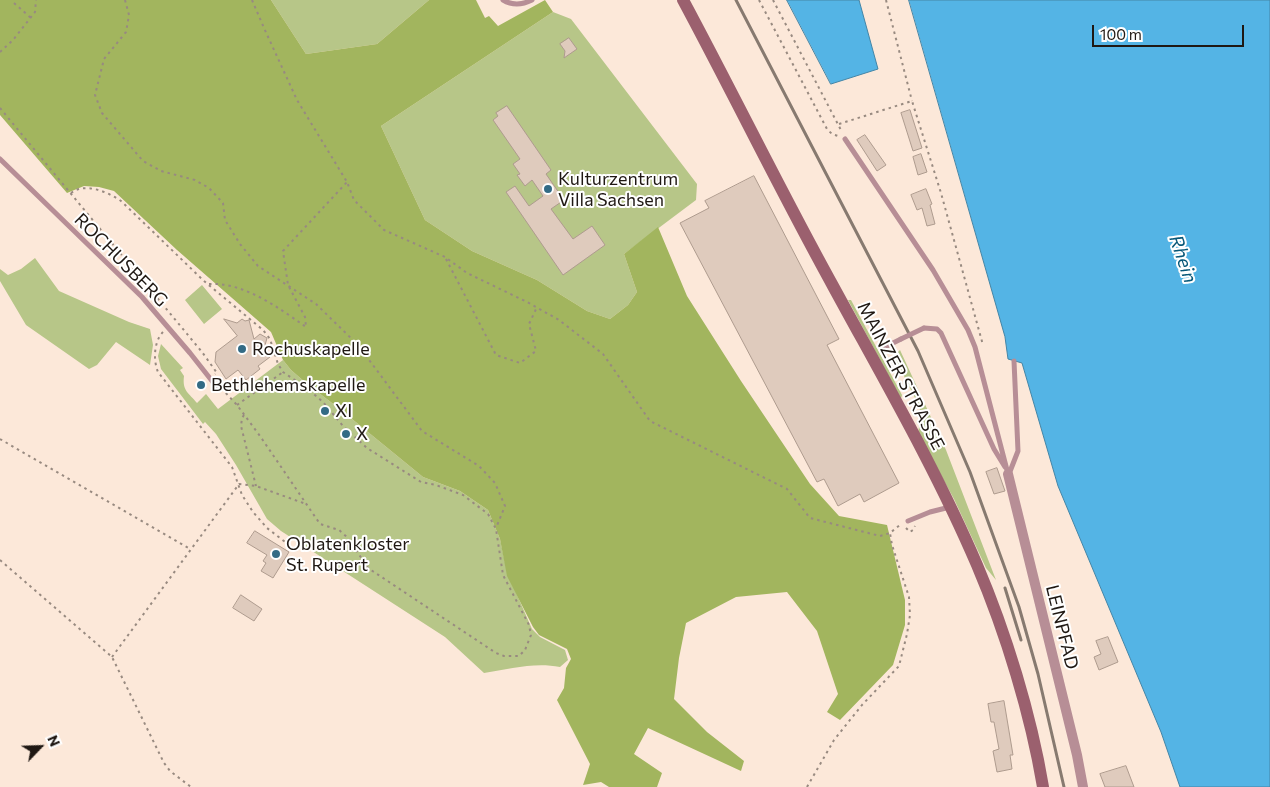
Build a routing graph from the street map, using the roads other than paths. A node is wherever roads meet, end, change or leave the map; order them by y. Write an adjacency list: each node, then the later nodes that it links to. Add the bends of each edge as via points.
1 (504, 0): 2 (lane, via 518,5)
2 (532, 0)
3 (683, 0): 10 (main road, MAINZER STRASSE)
4 (845, 139): 9 (lane, via 933,270 968,330)
5 (0, 159): 8 (lane, ROCHUSBERG, via 142,297)
6 (883, 348): 9 (lane, bridge, via 924,328 937,329 941,333)
7 (1014, 361): 9 (lane, via 1018,451)
8 (216, 386)
9 (1008, 474): 13 (street, LEINPFAD)
10 (950, 507): 11 (lane); 12 (main road, MAINZER STRASSE, via 999,623 1030,724)
11 (908, 521)
12 (1043, 787)
13 (1083, 787)

